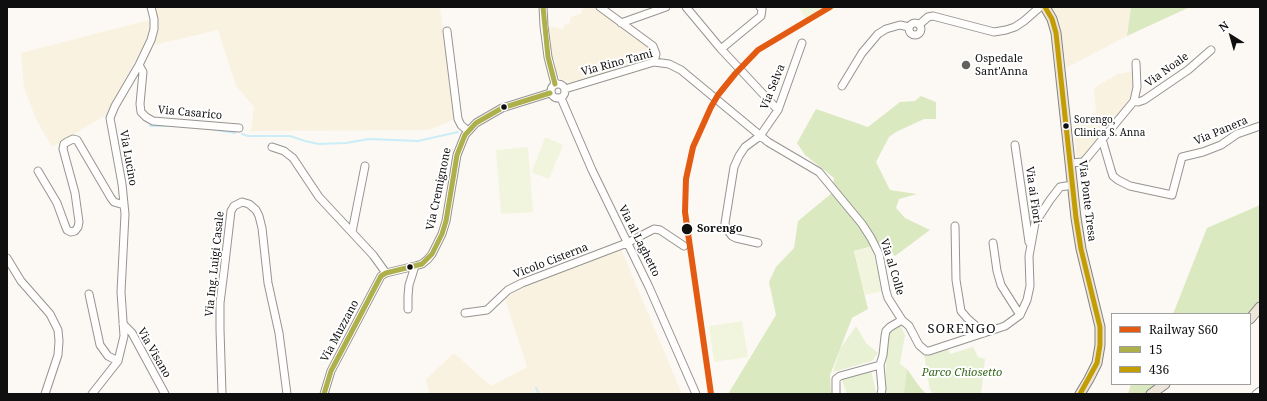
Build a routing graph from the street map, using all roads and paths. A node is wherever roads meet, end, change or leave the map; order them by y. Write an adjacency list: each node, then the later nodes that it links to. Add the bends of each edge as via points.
1 (151, 7): 20 (street, Via Lucino, via 154,29)
2 (543, 7): 21 (street, via 547,52)
3 (600, 7): 10 (street)
4 (607, 7): 10 (street)
5 (666, 7): 11 (street)
6 (686, 7): 16 (street)
7 (760, 7): 16 (street, via 761,16)
8 (1040, 7): 12 (street, via 1015,27 994,32 933,16)
9 (1045, 7): 35 (main road, Via Ponte Tresa, via 1056,33)
10 (610, 15): 11 (street)
11 (621, 23): 18 (street, via 653,46 656,54)
12 (920, 24): 13 (street, via 913,23); 13 (street, via 921,30 917,35 911,33)
13 (909, 27): 22 (street, via 900,25 878,34 862,53)
14 (447, 31): 30 (street, via 458,119)
15 (802, 43): 27 (street, Via Selva)
16 (721, 48): 27 (street)
17 (1211, 50): 26 (street, Via Noale, via 1188,70 1144,100)
18 (654, 62): 23 (street, Via Rino Tami); 31 (street, Via Rino Tami, via 669,64 681,70)
19 (1136, 63): 26 (street, Via Noale, via 1137,86)
20 (139, 65): 29 (street, Via Casarico, via 143,72 141,112 146,117 153,121); 39 (street, Via Lucino, via 110,118 121,172)
21 (555, 84): 23 (street, via 561,84); 24 (street)
22 (842, 86)
23 (565, 89): 25 (street)
24 (550, 93): 25 (street, via 554,98); 30 (street, Via Cremignone, via 502,108 476,123)
25 (561, 98): 43 (street, Via al Laghetto)
26 (1134, 102): 32 (street, Via Noale)
27 (778, 110): 31 (street, Via Selva)
28 (1260, 126): 32 (street, Via Panera, via 1237,134 1221,145 1182,157 1172,195 1130,186 1118,180 1111,170)
29 (239, 128)
30 (468, 131): 49 (street, Via Cremignone, via 458,149 442,234 428,259)
31 (760, 136): 42 (street, Via Rino Tami, via 819,172); 44 (street, Via Selva, via 745,147 734,167 725,222 732,236)
32 (1102, 139): 35 (street, Via Noale, via 1083,162)
33 (1015, 145): 47 (street, Via ai Fiori)
34 (272, 147): 41 (street, via 284,151 293,158 319,197)
35 (1071, 163): 38 (main road, Via Ponte Tresa)
36 (365, 166): 41 (street)
37 (38, 171): 39 (street, via 57,203 67,230 71,232 78,228 79,222 76,193 63,149 67,142 77,140 111,198 114,202)
38 (1073, 185): 47 (street, via 1060,187 1050,200 1035,223); 71 (main road, Via Ponte Tresa, via 1082,250 1100,327 1096,363)
39 (124, 205): 56 (street, Via Lucino, via 121,292)
40 (955, 226): 57 (street, via 956,280 961,311)
41 (352, 232): 50 (street)
42 (871, 238): 55 (street, Via al Colle, via 879,254 888,298)
43 (627, 243): 46 (street, Vicolo Cisterna, via 657,229); 53 (street, Vicolo Cisterna, via 522,283 508,290 487,310); 68 (street, Via al Laghetto)
44 (758, 243)
45 (993, 243): 54 (street, via 1001,285)
46 (684, 246)
47 (1030, 248): 54 (street, via 1030,286)
48 (7, 258): 62 (street, via 21,281 50,314 58,330 58,355)
49 (415, 266): 50 (street, Via Cremignone); 52 (street, via 409,285)
50 (386, 273): 67 (street, Via Muzzano, via 379,280 331,371)
51 (89, 294): 58 (street, via 100,345 108,356)
52 (408, 309)
53 (465, 313)
54 (1020, 315): 57 (street, Via al Colle, via 1005,326)
55 (902, 320): 57 (street, Via al Colle, via 926,351); 59 (street, via 886,331)
56 (123, 324): 58 (street, Via Lucino, via 123,345); 64 (street, Via Visano, via 132,333)
57 (984, 333)
58 (118, 361): 63 (street)
59 (880, 365): 69 (street, via 840,376 836,379); 70 (street)
60 (1164, 385): 72 (main road)
61 (1260, 391): 73 (street)
62 (45, 394)
63 (92, 394)
64 (165, 394)
65 (222, 394): 66 (street, Via Ing. Luigi Casale, via 220,329 223,279 231,211 242,202 253,207 261,224 268,283)
66 (287, 394)
67 (324, 394)
68 (696, 394)
69 (836, 394)
70 (881, 394)
71 (1080, 394)
72 (1151, 394)
73 (1256, 394)

